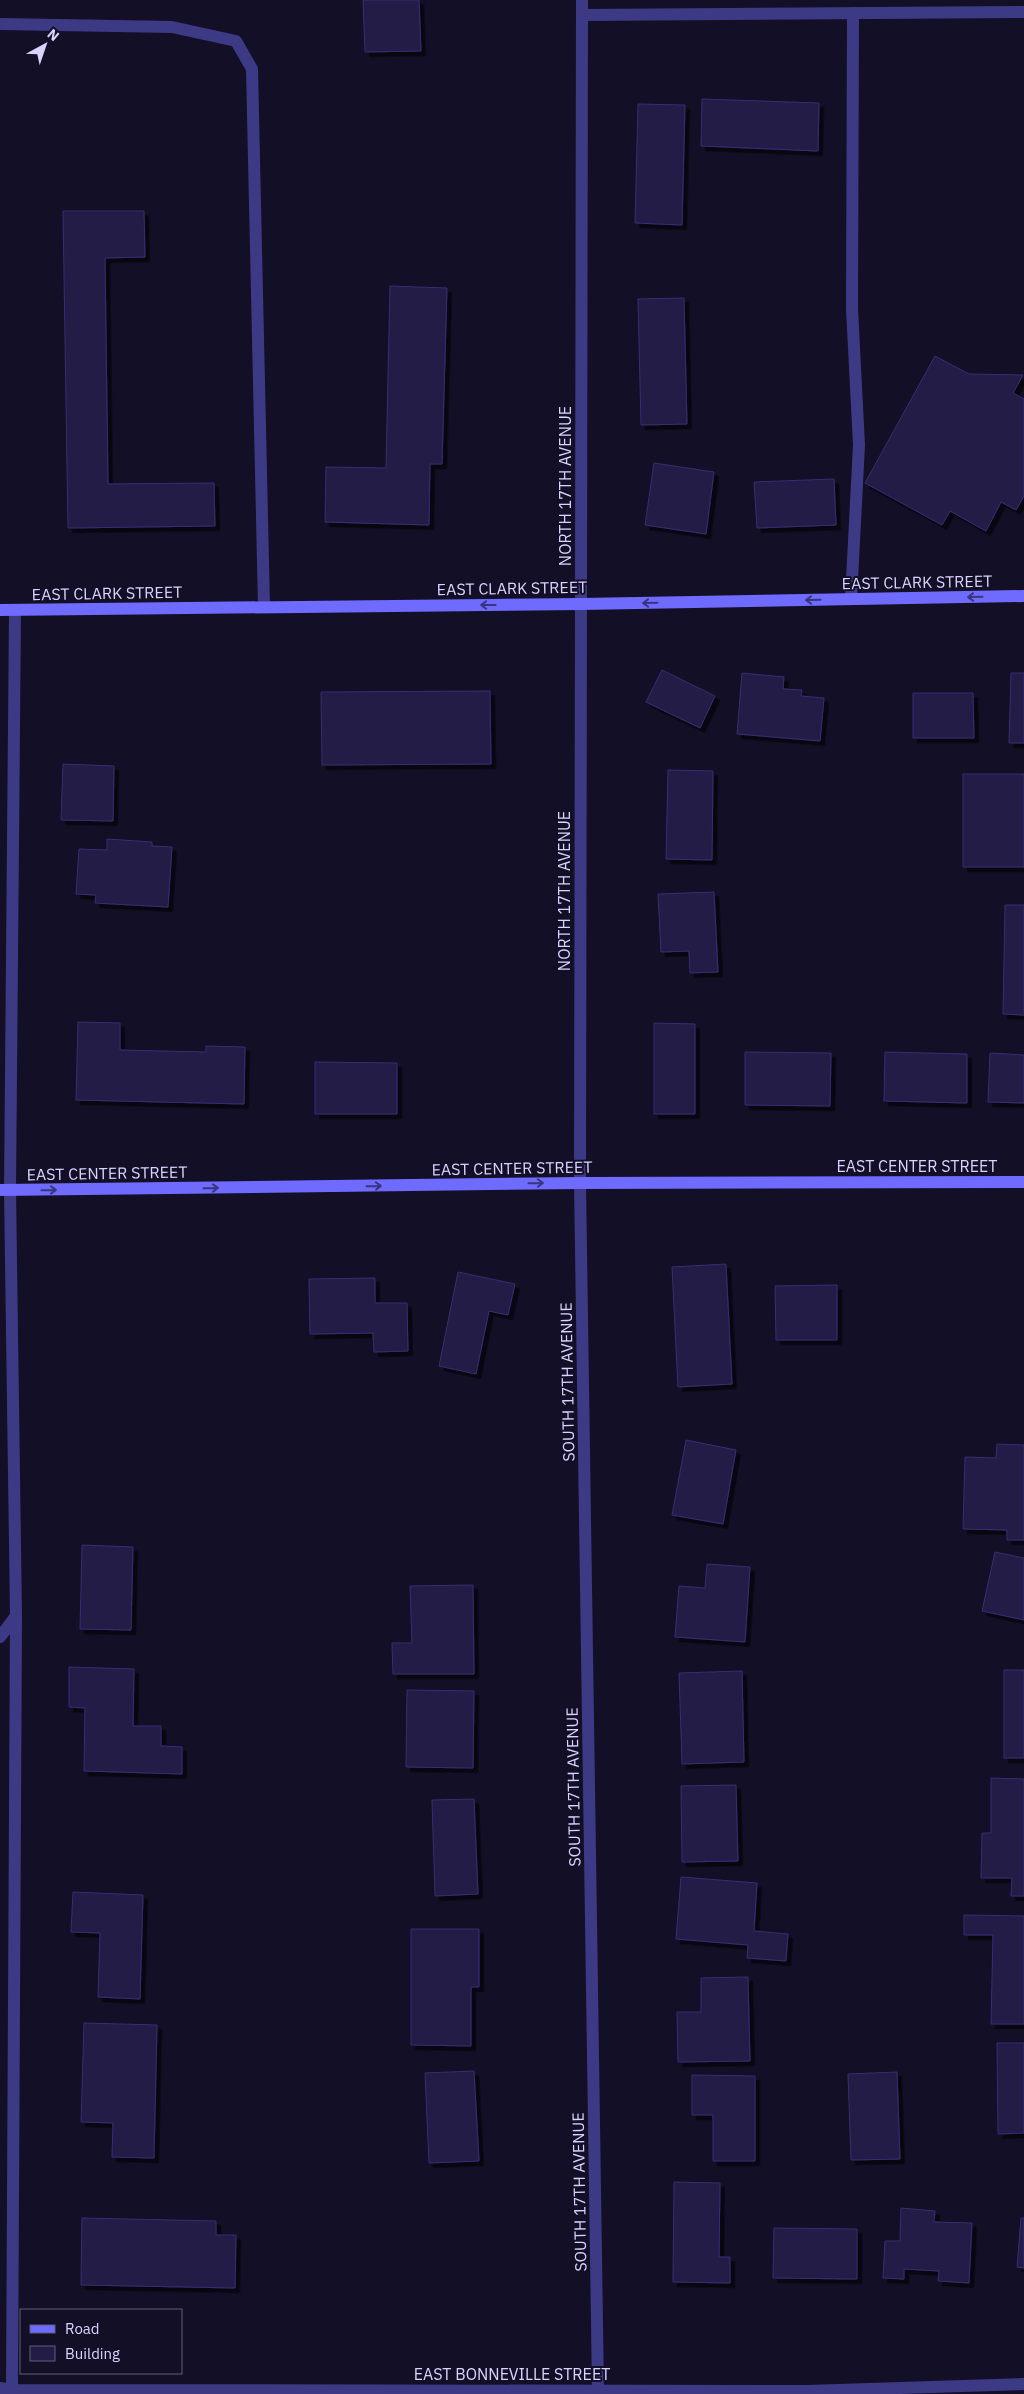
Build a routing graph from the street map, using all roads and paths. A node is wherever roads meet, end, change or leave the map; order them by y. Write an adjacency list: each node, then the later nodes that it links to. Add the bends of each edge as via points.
1 (582, 0): 4 (street, NORTH 17TH AVENUE)
2 (1024, 12): 3 (street)
3 (853, 13): 4 (street); 7 (street, via 852,309 859,445)
4 (582, 15): 8 (street, NORTH 17TH AVENUE)
5 (0, 24): 9 (street, via 172,27 236,41 252,69)
6 (1024, 596): 7 (main road, EAST CLARK STREET, one-way to 7)
7 (851, 599): 8 (main road, EAST CLARK STREET, one-way to 8)
8 (581, 604): 9 (main road, EAST CLARK STREET, one-way to 9); 13 (street, NORTH 17TH AVENUE)
9 (264, 607): 11 (main road, EAST CLARK STREET)
10 (0, 610): 11 (main road, EAST CLARK STREET)
11 (15, 610): 14 (street)
12 (1024, 1182): 13 (main road, EAST CENTER STREET)
13 (580, 1183): 14 (main road, EAST CENTER STREET, one-way to 13); 19 (street, SOUTH 17TH AVENUE)
14 (5, 1190): 15 (street)
15 (16, 1616): 16 (street); 18 (street)
16 (0, 1638)
17 (1024, 2384): 20 (street, EAST BONNEVILLE STREET)
18 (6, 2389): 19 (street, EAST BONNEVILLE STREET)
19 (598, 2391): 20 (street, EAST BONNEVILLE STREET)
20 (867, 2392)

